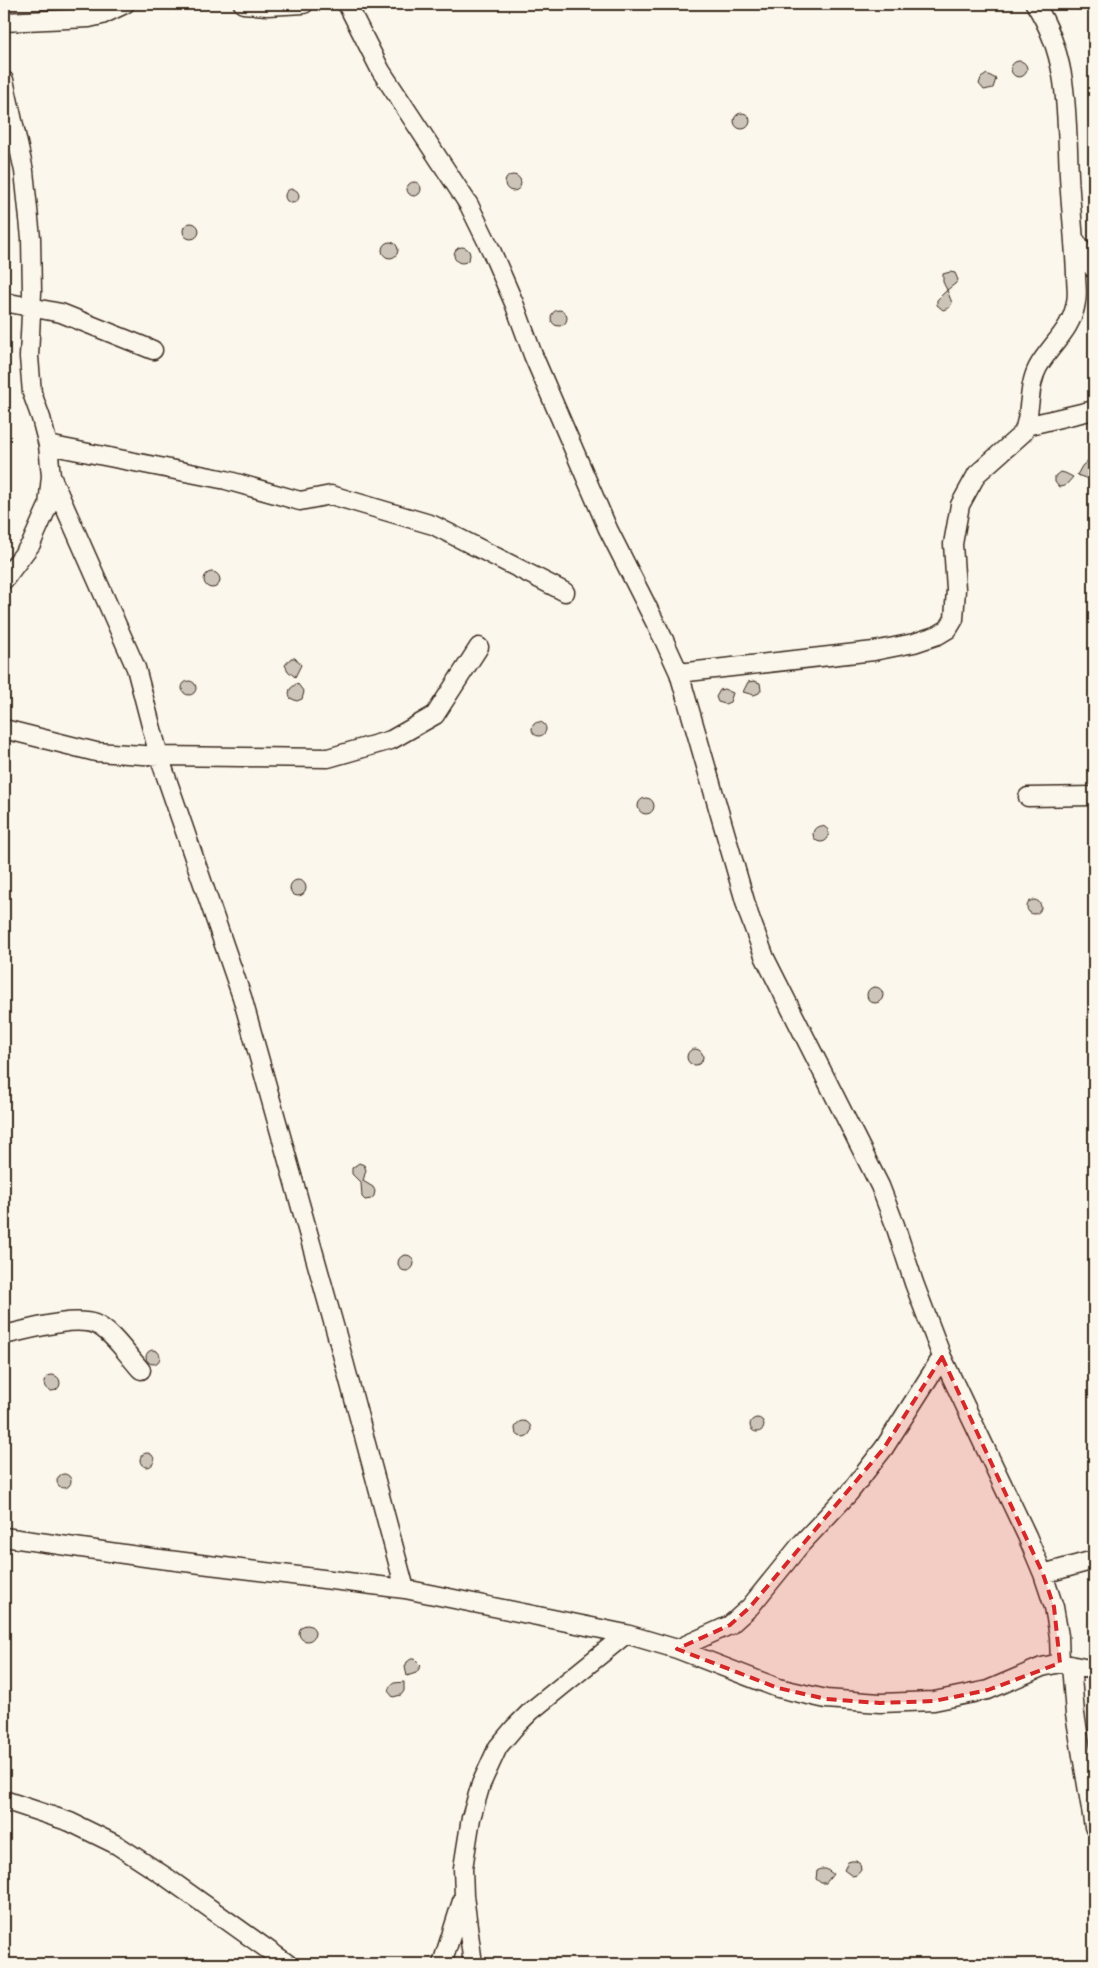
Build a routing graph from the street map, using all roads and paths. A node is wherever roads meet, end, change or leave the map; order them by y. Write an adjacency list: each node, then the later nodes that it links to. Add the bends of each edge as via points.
1 (125, 4): 6 (street, via 89,18)
2 (242, 4): 3 (street)
3 (304, 4)
4 (347, 4): 20 (street, via 381,71 469,205 514,303 608,529)
5 (1036, 4): 8 (street, via 1050,28 1065,89)
6 (4, 22)
7 (4, 80): 11 (street, via 24,171 31,238)
8 (1074, 240): 9 (street); 14 (street, via 1076,302 1061,337 1037,368)
9 (1094, 269)
10 (4, 302): 11 (street)
11 (31, 306): 12 (street, via 61,313); 15 (street, via 29,357 32,393)
12 (153, 350)
13 (1094, 410): 14 (street)
14 (1026, 426): 20 (street, via 1016,440 977,474 960,505 953,544 954,619 948,629 914,643 874,651)
15 (48, 444): 16 (street); 18 (street, via 226,480 300,500 330,495 433,525)
16 (51, 476): 17 (street, via 48,506 31,544); 22 (street, via 136,668)
17 (4, 580)
18 (565, 592)
19 (479, 646): 22 (street, via 435,715 391,740 328,758)
20 (679, 673): 26 (street, via 765,958 880,1186)
21 (4, 729): 22 (street, via 96,752)
22 (159, 756): 31 (street, via 242,997)
23 (1094, 796): 24 (street)
24 (1028, 797)
25 (4, 1335): 27 (street, via 83,1322 96,1325 107,1332)
26 (942, 1357): 30 (street); 33 (street, via 884,1448 750,1607 730,1625)
27 (140, 1370)
28 (4, 1537): 31 (street)
29 (1094, 1560): 30 (street)
30 (1043, 1574): 34 (street)
31 (405, 1588): 32 (street)
32 (626, 1634): 33 (street); 38 (street, via 530,1711 498,1748 481,1784 471,1818 463,1868)
33 (677, 1649): 34 (street, via 778,1688 826,1699 880,1703 934,1700 988,1690 1042,1667)
34 (1066, 1664): 35 (street); 37 (street)
35 (1094, 1670)
36 (4, 1800): 39 (street, via 70,1822 116,1845)
37 (1094, 1827)
38 (464, 1896): 40 (street); 41 (street)
39 (288, 1964)
40 (442, 1964)
41 (473, 1964)

